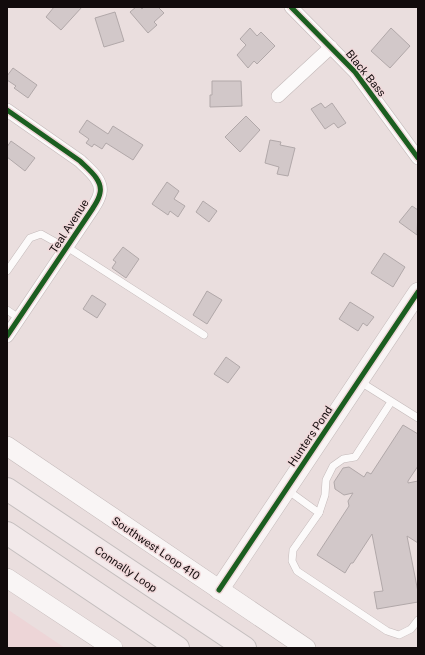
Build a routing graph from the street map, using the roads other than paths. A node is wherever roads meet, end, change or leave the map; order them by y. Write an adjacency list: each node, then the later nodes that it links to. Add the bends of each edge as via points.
1 (291, 7): 2 (street, Black Bass)
2 (331, 47): 3 (street); 5 (street, Black Bass, via 355,72)
3 (278, 96)
4 (7, 110): 6 (street, Teal Avenue, via 80,161 99,182 101,193 98,199)
5 (418, 158)
6 (66, 248): 7 (lane, via 41,234 30,238); 10 (street, Teal Avenue); 11 (lane)
7 (7, 271)
8 (418, 292): 13 (main road, Hunters Pond)
9 (7, 310): 10 (lane)
10 (19, 318): 12 (street, Teal Avenue)
11 (204, 335)
12 (7, 336)
13 (358, 381): 14 (lane); 18 (main road, Hunters Pond)
14 (391, 402): 15 (lane); 19 (lane, via 355,456 333,466 326,480 325,495)
15 (418, 418)
16 (7, 446): 22 (main road, Southwest Loop 410)
17 (7, 489): 26 (highway, Connally Loop)
18 (286, 489): 19 (lane); 22 (main road, Hunters Pond)
19 (318, 513): 23 (lane, via 294,550 292,561 297,571 386,631 399,635 411,629)
20 (7, 533): 25 (highway)
21 (7, 578): 24 (main road)
22 (219, 590): 27 (main road, Southwest Loop 410)
23 (418, 620)
24 (113, 648)
25 (178, 648)
26 (245, 648)
27 (306, 648)

